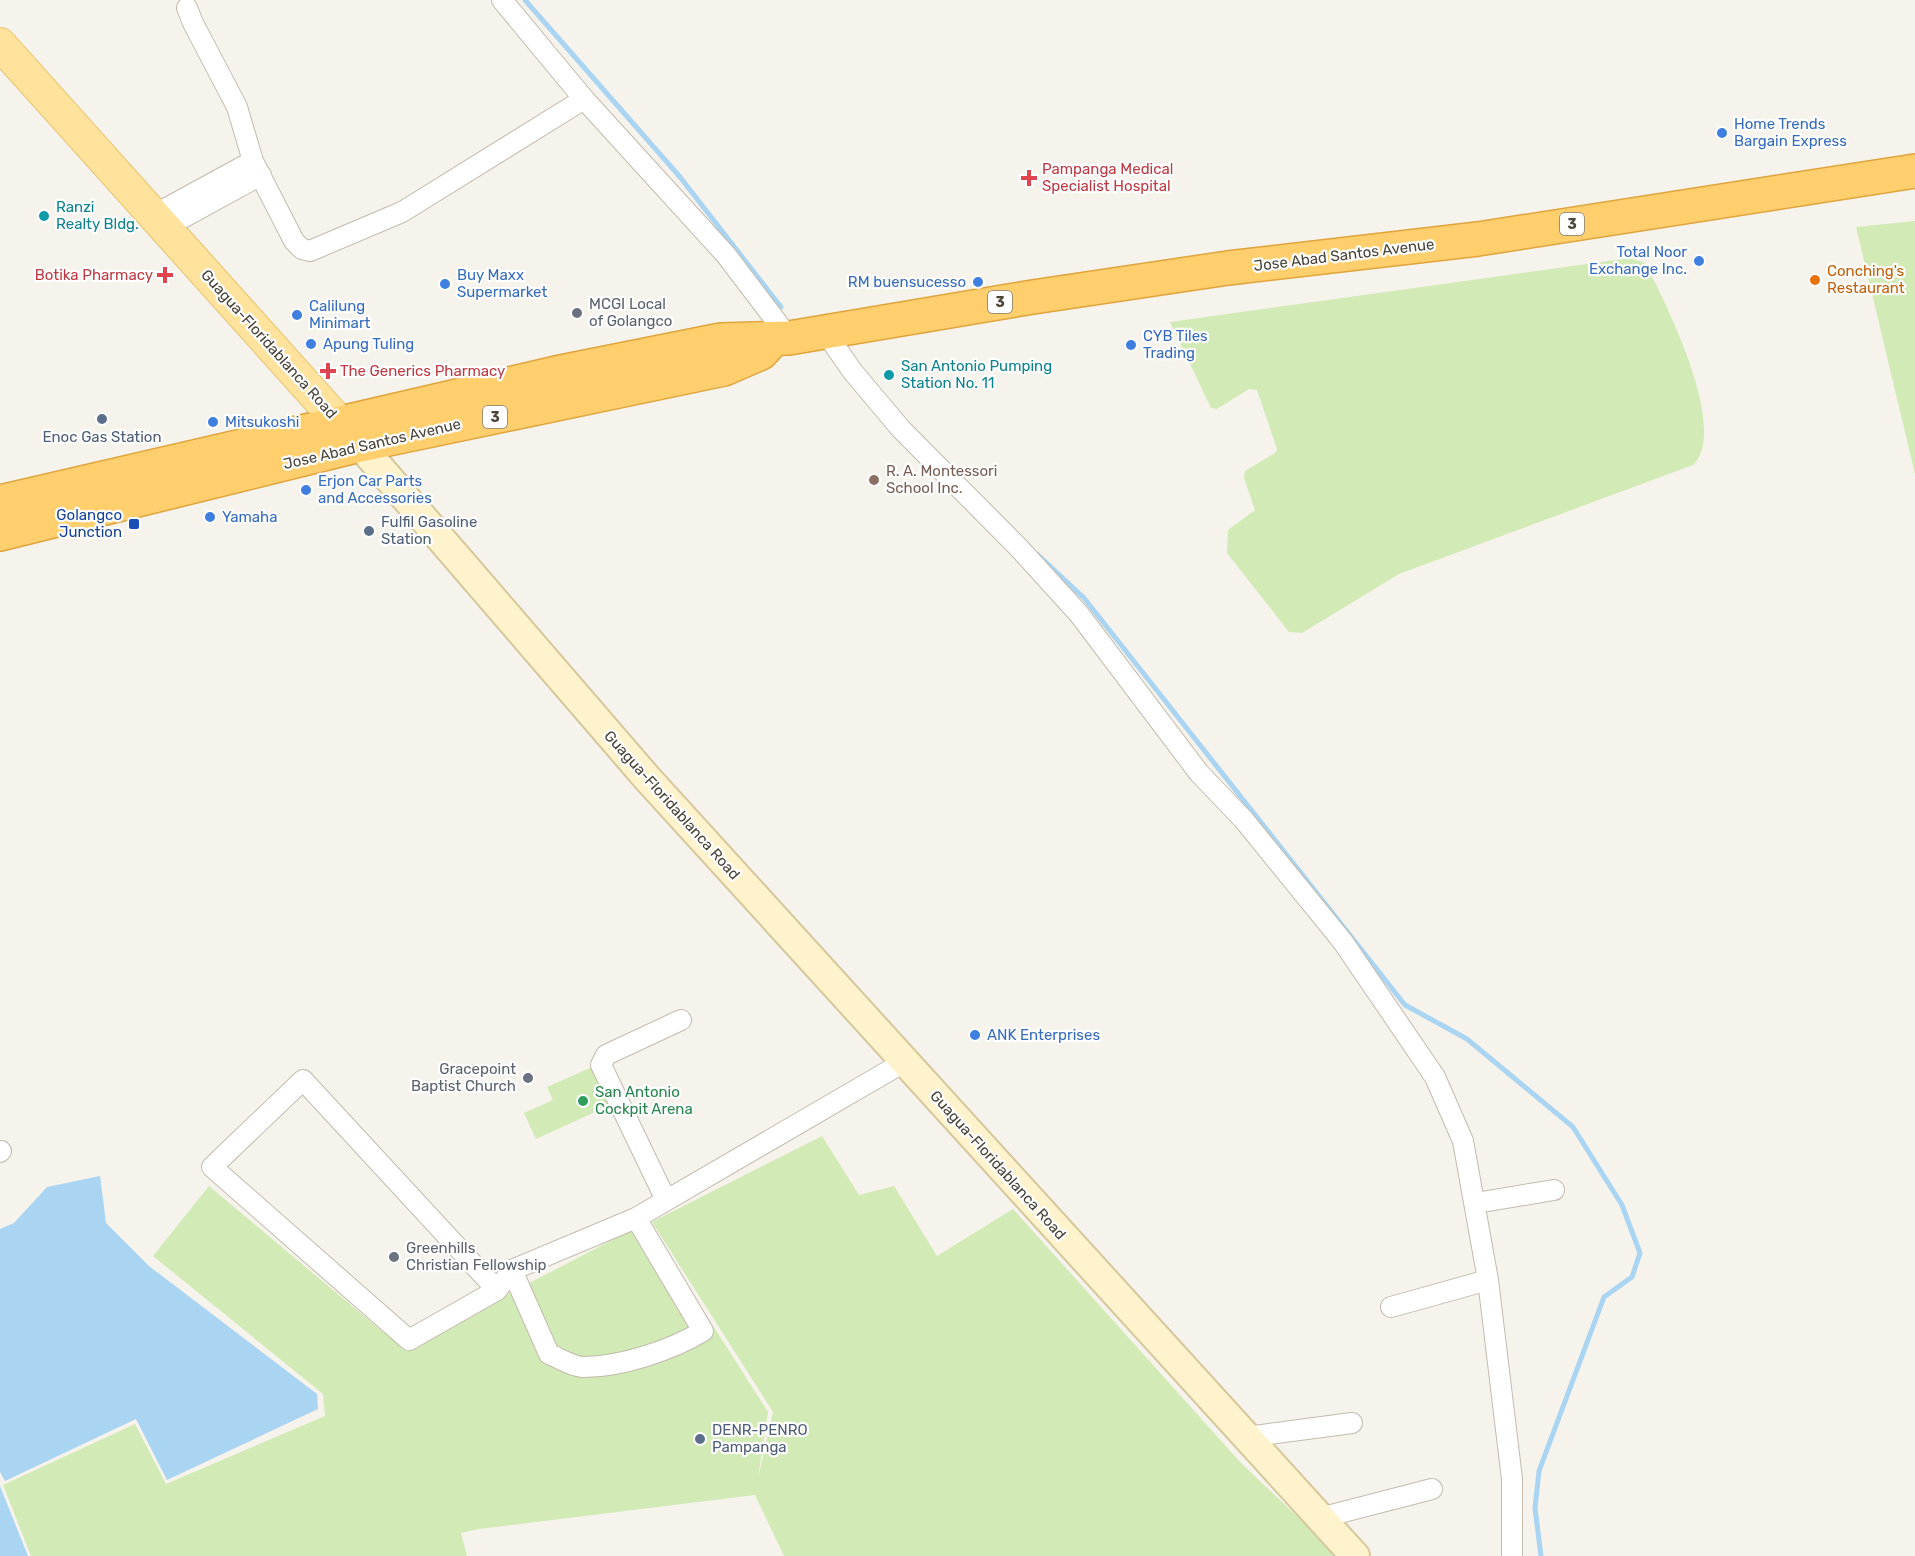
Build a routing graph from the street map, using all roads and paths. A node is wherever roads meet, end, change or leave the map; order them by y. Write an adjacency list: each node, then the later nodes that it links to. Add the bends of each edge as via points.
1 (502, 0): 4 (street)
2 (187, 8): 5 (street, via 237,107)
3 (0, 44): 7 (main road, Guagua-Floridablanca Road)
4 (584, 99): 5 (street, via 402,212 310,250 302,249 294,241); 9 (street, via 726,255)
5 (257, 168): 7 (street)
6 (1915, 171): 8 (highway, Jose Abad Santos Avenue / 3, via 1478,239 1204,272)
7 (158, 222): 10 (main road, Guagua-Floridablanca Road)
8 (825, 332): 9 (highway, Jose Abad Santos Avenue / 3); 17 (street, via 901,429 1079,614 1199,773 1244,820 1343,942 1435,1077 1462,1141)
9 (781, 339): 10 (highway, Jose Abad Santos Avenue / 3, via 721,340 556,373)
10 (350, 433): 11 (highway, Jose Abad Santos Avenue / 3); 12 (highway, Jose Abad Santos Avenue / 3); 14 (main road, Guagua-Floridablanca Road, via 647,778)
11 (0, 502)
12 (0, 534)
13 (681, 1020): 16 (street, via 606,1055 601,1065)
14 (904, 1062): 16 (street); 24 (main road, Guagua-Floridablanca Road)
15 (1554, 1191): 17 (street)
16 (666, 1200): 18 (street)
17 (1476, 1203): 20 (street)
18 (636, 1218): 19 (street); 19 (street, via 703,1331 680,1345 657,1354 582,1368 549,1354)
19 (512, 1270): 21 (street)
20 (1488, 1280): 22 (street); 28 (street, via 1512,1479)
21 (497, 1290): 21 (street, via 409,1340 212,1167 303,1080)
22 (1391, 1307)
23 (1352, 1423): 24 (street)
24 (1247, 1437): 26 (main road, Guagua-Floridablanca Road)
25 (1432, 1489): 26 (street)
26 (1320, 1518): 27 (main road, Guagua-Floridablanca Road)
27 (1355, 1556)
28 (1512, 1556)

